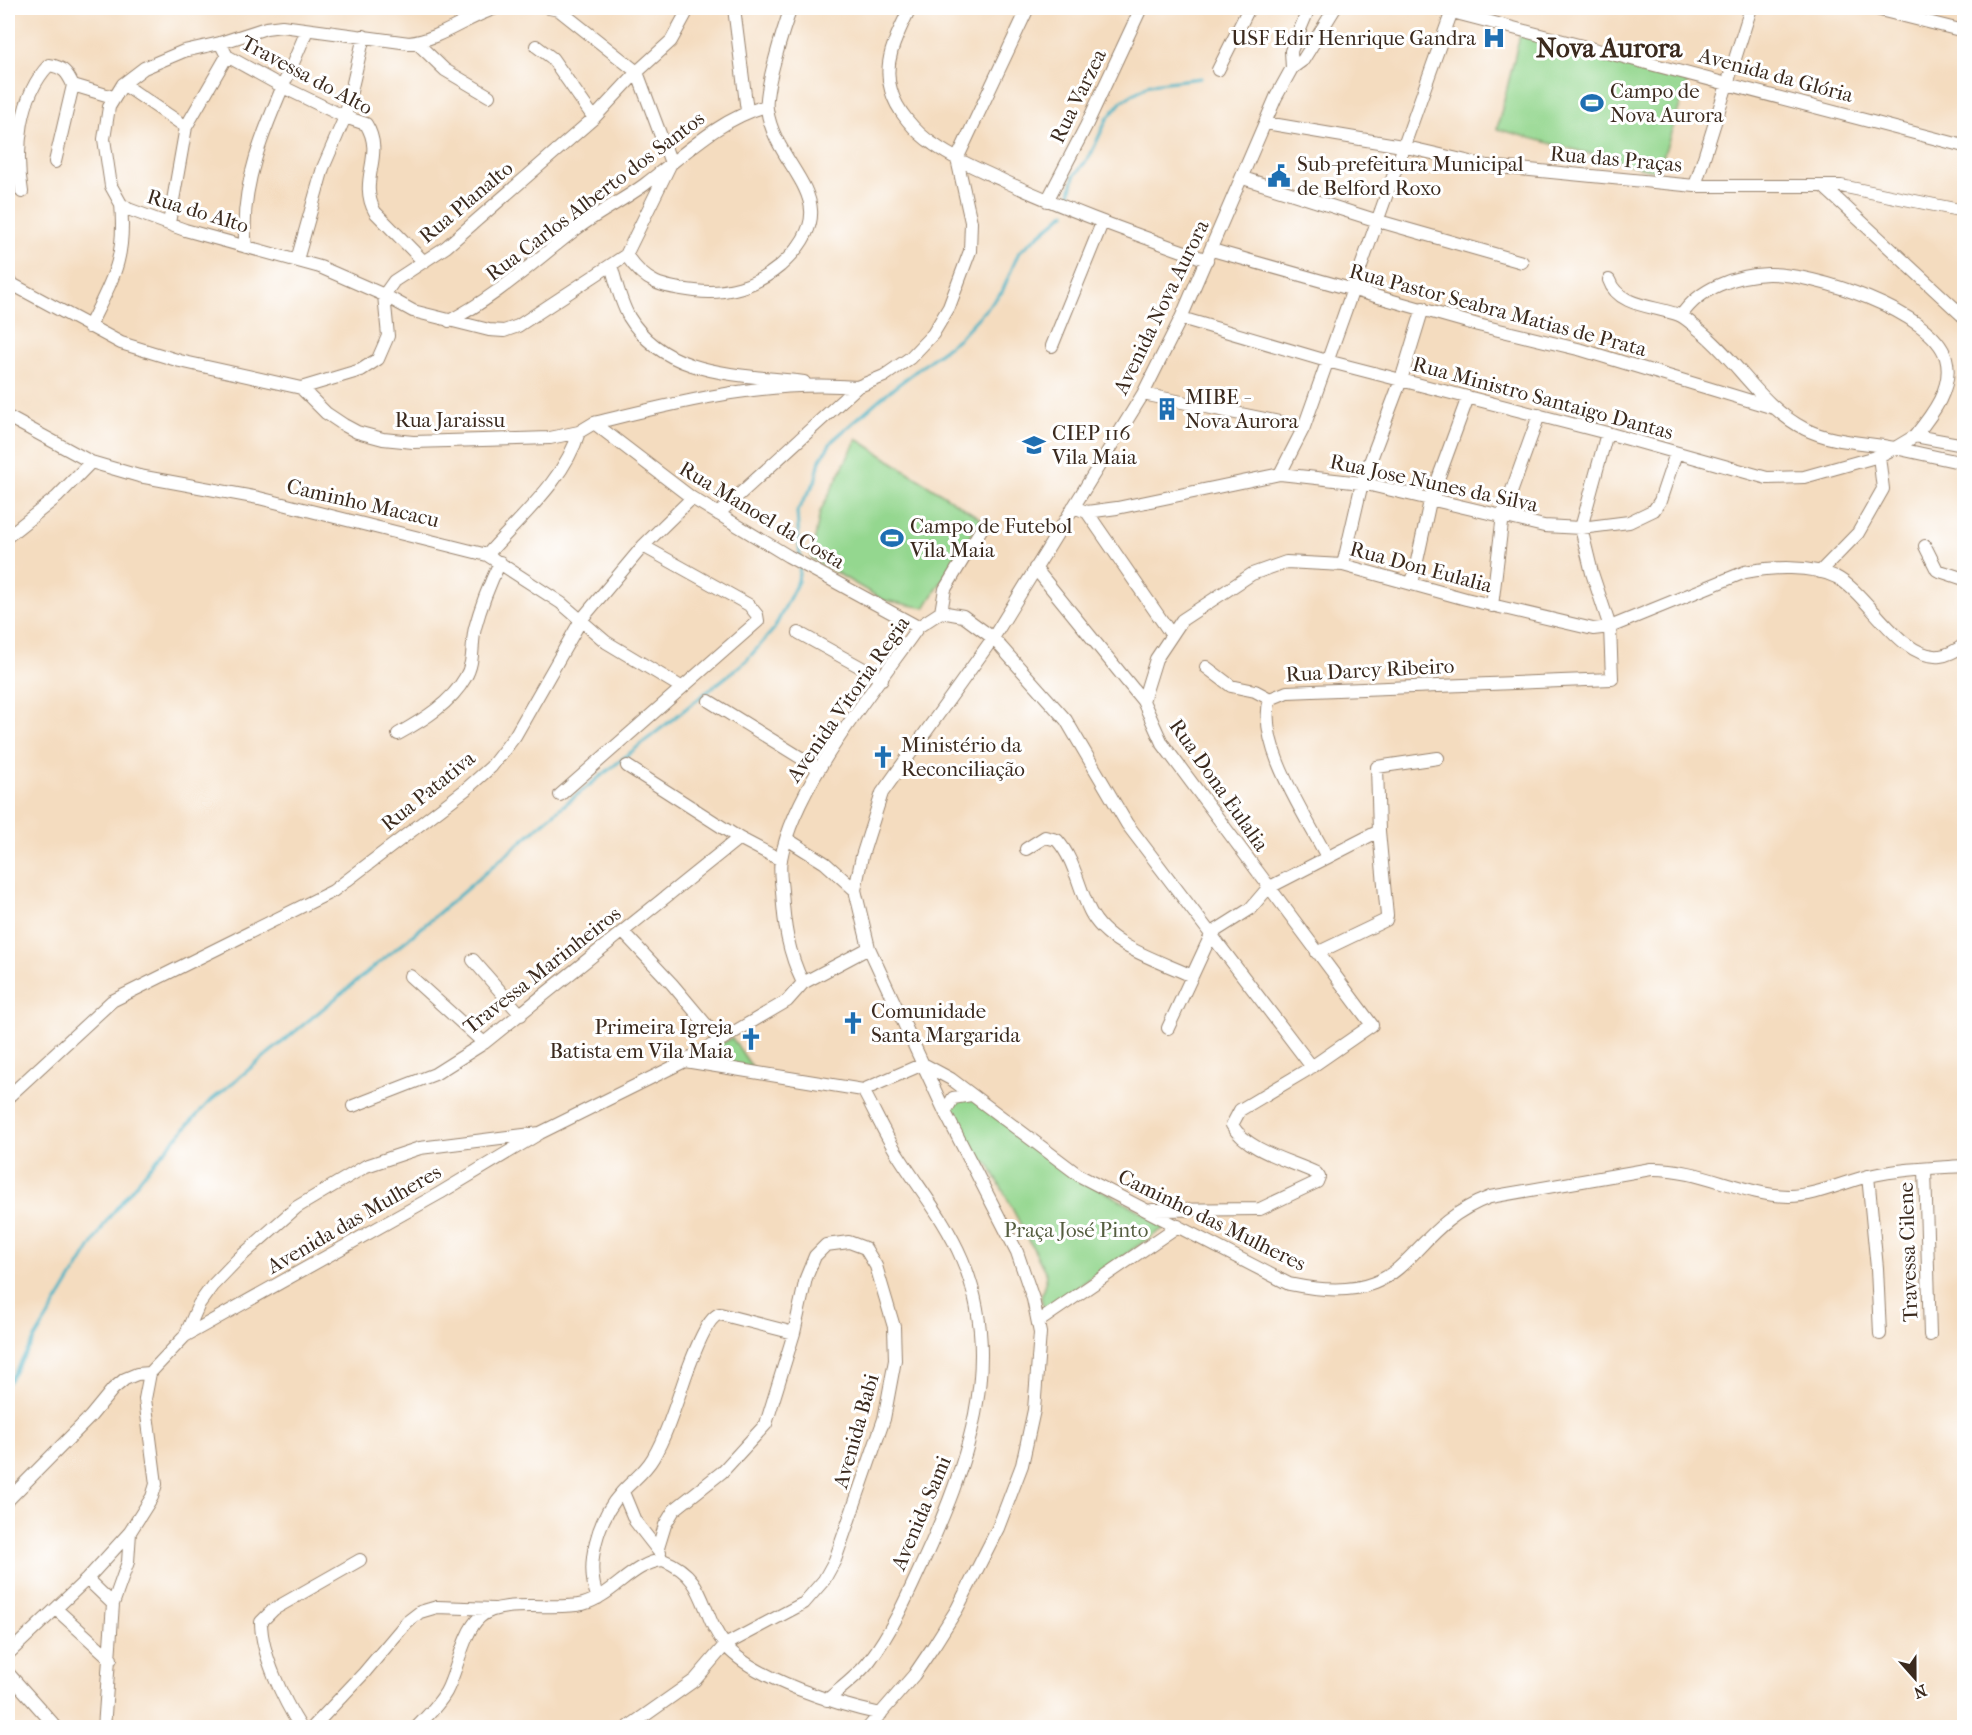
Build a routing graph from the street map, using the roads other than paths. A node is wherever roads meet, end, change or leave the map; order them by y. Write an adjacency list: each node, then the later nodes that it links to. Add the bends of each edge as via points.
1 (496, 8): 19 (street, Rua do Alto)
2 (557, 8): 25 (street)
3 (689, 8): 25 (street, Rua Planalto, via 671,41)
4 (734, 8): 33 (street)
5 (791, 8): 32 (street)
6 (910, 8): 40 (street, Rua Pastor Seabra Matias de Prata, via 891,54 891,91 899,108 918,130)
7 (1028, 8): 40 (street)
8 (1141, 8): 47 (street, Rua Varzea)
9 (1250, 8): 24 (street)
10 (1309, 8): 23 (street, Avenida Nova Aurora, via 1291,51)
11 (1335, 8): 23 (street, Avenida Nova Aurora, via 1303,60)
12 (1437, 8): 15 (street, Avenida da Glória)
13 (1750, 8): 26 (street)
14 (1872, 8): 17 (street)
15 (1452, 9): 26 (street, Avenida da Glória); 38 (street)
16 (307, 30): 18 (street, Rua do Alto); 20 (street, Rua do Alto, via 266,27); 29 (street)
17 (1965, 31)
18 (364, 36): 19 (street, Rua do Alto); 34 (street)
19 (416, 42): 30 (street, via 445,70)
20 (220, 43): 22 (street, Travessa do Alto); 27 (street, Rua do Alto, via 162,60)
21 (536, 46): 35 (street, via 560,68)
22 (227, 56): 29 (street, Travessa do Alto); 37 (street)
23 (1292, 68): 36 (street, Avenida Nova Aurora)
24 (1218, 70)
25 (637, 72): 35 (street, Rua Planalto); 42 (street)
26 (1726, 82): 39 (street, Avenida da Glória); 44 (street)
27 (123, 84): 31 (street, Rua do Alto); 37 (street)
28 (73, 85): 31 (street); 41 (street); 46 (street, via 67,72 49,65 39,79 24,117 18,151)
29 (283, 87): 34 (street, Travessa do Alto); 53 (street, via 257,151 244,221)
30 (489, 96)
31 (113, 97): 48 (street, Rua do Alto, via 104,140 111,186)
32 (766, 106): 33 (street, Rua Carlos Alberto dos Santos); 54 (street, via 773,130 809,197 812,218 796,252 753,284 705,292 649,281)
33 (747, 111): 42 (street, Rua Carlos Alberto dos Santos, via 698,140)
34 (345, 117): 56 (street, via 323,168); 57 (street, Travessa do Alto, via 366,124 375,144 367,185 370,204)
35 (594, 118): 57 (street, Rua Planalto)
36 (1266, 123): 38 (street, Rua das Praças); 43 (street, Avenida Nova Aurora)
37 (186, 127): 52 (street)
38 (1402, 146): 44 (street, Rua das Praças, via 1488,166); 50 (street)
39 (1965, 146)
40 (957, 159): 47 (street, Rua Pastor Seabra Matias de Prata); 74 (street, via 971,222 970,251 962,278 933,334 910,358 884,376)
41 (55, 162)
42 (671, 163): 54 (street); 68 (street, Rua Carlos Alberto dos Santos, via 573,232 496,295)
43 (1243, 178): 50 (street); 55 (street, Avenida Nova Aurora)
44 (1695, 186): 45 (street, Rua das Praças)
45 (1824, 187): 49 (street, Rua das Praças, via 1860,189); 66 (street)
46 (22, 192)
47 (1052, 203): 51 (street, Rua Pastor Seabra Matias de Prata)
48 (121, 204): 52 (street, Rua do Alto); 69 (street, via 120,256)
49 (1965, 211)
50 (1375, 220): 58 (street); 62 (street)
51 (1102, 222): 55 (street, Rua Pastor Seabra Matias de Prata); 70 (street)
52 (169, 223): 53 (street, Rua do Alto)
53 (246, 247): 56 (street, Rua do Alto)
54 (626, 255): 59 (street, Rua do Alto)
55 (1209, 255): 62 (street, Rua Pastor Seabra Matias de Prata); 67 (street, Avenida Nova Aurora)
56 (297, 260): 63 (street, Rua do Alto)
57 (424, 262): 63 (street, Rua Planalto, via 393,280)
58 (1522, 262)
59 (611, 265): 68 (street, Rua do Alto, via 518,326 504,331); 73 (street, via 629,317 649,342 676,361 710,370)
60 (1609, 280): 65 (street, via 1617,294 1631,302)
61 (8, 282): 69 (street)
62 (1351, 290): 64 (street, Rua Pastor Seabra Matias de Prata); 71 (street)
63 (384, 295): 68 (street, Rua do Alto, via 413,311); 75 (street, via 388,336 378,359 361,370)
64 (1423, 308): 72 (street); 78 (street, Rua Pastor Seabra Matias de Prata, via 1582,350)
65 (1681, 316): 78 (street, Rua Pastor Seabra Matias de Prata, via 1719,348); 85 (street, via 1697,296 1720,285 1768,274 1822,283 1893,309 1934,338 1947,360 1947,381 1938,404)
66 (1965, 317)
67 (1181, 318): 71 (street, Rua Ministro Santaigo Dantas); 76 (street, Avenida Nova Aurora)
68 (449, 321)
69 (89, 327): 75 (street, via 150,353)
70 (1052, 346)
71 (1327, 361): 72 (street, Rua Ministro Santaigo Dantas); 82 (street)
72 (1401, 380): 77 (street, Rua Ministro Santaigo Dantas); 93 (street)
73 (824, 384): 74 (street); 81 (street, Rua Jaraissu, via 725,393)
74 (857, 387): 98 (street)
75 (301, 388): 83 (street, Rua Jaraissu, via 344,425 383,439 477,441 550,438)
76 (1143, 394): 82 (street); 96 (street, Avenida Nova Aurora)
77 (1468, 397): 79 (street, Rua Ministro Santaigo Dantas); 95 (street)
78 (1774, 408): 87 (street, Rua Pastor Seabra Matias de Prata, via 1807,430 1829,438)
79 (1539, 416): 84 (street, Rua Ministro Santaigo Dantas); 99 (street)
80 (8, 417): 90 (street, Caminho Macacu)
81 (594, 423): 83 (street, Rua Jaraissu); 94 (street, Rua Manoel da Costa)
82 (1304, 427): 92 (street)
83 (579, 432): 106 (street, via 559,474)
84 (1607, 433): 88 (street, Rua Ministro Santaigo Dantas); 102 (street)
85 (1915, 436): 86 (street); 87 (street, Rua Ministro Santaigo Dantas)
86 (1965, 445)
87 (1895, 448): 89 (street, Rua Ministro Santaigo Dantas); 91 (street)
88 (1677, 453): 89 (street, Rua Ministro Santaigo Dantas, via 1767,478 1804,477); 102 (street, Rua Jose Nunes da Silva, via 1654,510 1629,522)
89 (1879, 456): 110 (street, via 1882,489 1858,533)
90 (91, 462): 101 (street, via 57,497); 106 (street, Caminho Macacu, via 139,476 259,498)
91 (1965, 463)
92 (1280, 474): 93 (street, Rua Jose Nunes da Silva); 97 (street, Rua Jose Nunes da Silva)
93 (1362, 483): 95 (street, Rua Jose Nunes da Silva); 108 (street)
94 (692, 498): 98 (street, Rua Manoel da Costa); 104 (street, Rua Patativa)
95 (1430, 501): 99 (street, Rua Jose Nunes da Silva); 112 (street)
96 (1073, 507): 97 (street); 109 (street, Avenida Nova Aurora)
97 (1087, 512): 119 (street)
98 (718, 514): 116 (street, Rua Manoel da Costa)
99 (1503, 515): 102 (street, Rua Jose Nunes da Silva, via 1544,526); 113 (street)
100 (985, 523): 114 (street, Avenida Vitoria Regia, via 945,589)
101 (13, 525): 103 (street)
102 (1581, 528): 117 (street)
103 (8, 536)
104 (643, 546): 115 (street, Rua Patativa); 124 (street, via 748,606 757,615 753,627)
105 (1925, 546): 111 (street, via 1937,570)
106 (487, 555): 107 (street, Caminho Macacu)
107 (500, 562): 115 (street, Caminho Macacu); 128 (street, via 474,630 471,665 465,678 432,713)
108 (1343, 565): 112 (street, Rua Don Eulalia); 119 (street, Rua Don Eulalia, via 1286,562 1268,567 1182,620)
109 (1035, 568): 120 (street, Avenida Nova Aurora); 127 (street, Rua Dona Eulalia)
110 (1820, 572): 117 (street, via 1765,568 1745,572); 121 (street, via 1841,580 1901,639 1925,655 1939,656)
111 (1965, 579)
112 (1412, 584): 113 (street, Rua Don Eulalia)
113 (1492, 606): 117 (street, Rua Don Eulalia, via 1593,629)
114 (941, 612): 116 (street, Avenida Vitoria Regia); 120 (street, via 963,616)
115 (581, 620): 124 (street, Caminho Macacu, via 606,642); 158 (street, Rua Patativa, via 515,736 482,775 333,891 112,1001)
116 (918, 627): 123 (street, Avenida Vitoria Regia)
117 (1610, 627): 125 (street, Rua Darcy Ribeiro, via 1610,680 1287,692)
118 (799, 633): 123 (street)
119 (1171, 634): 127 (street, Rua Don Eulalia, via 1156,659)
120 (993, 638): 140 (street, Avenida Nova Aurora, via 882,793); 142 (street, via 1066,720 1127,824)
121 (1965, 645)
122 (1206, 667): 125 (street, via 1231,686)
123 (882, 679): 131 (street, Avenida Vitoria Regia)
124 (681, 687): 132 (street)
125 (1270, 699): 137 (street, Rua Darcy Ribeiro, via 1266,725 1274,754)
126 (709, 701): 131 (street)
127 (1143, 701): 139 (street, Rua Dona Eulalia, via 1162,743)
128 (398, 734)
129 (1438, 758): 133 (street, via 1377,767)
130 (627, 766): 134 (street)
131 (819, 770): 135 (street, Avenida Vitoria Regia, via 798,807)
132 (560, 795)
133 (1379, 831): 137 (street); 144 (street, via 1386,920)
134 (739, 838): 138 (street); 141 (street, Travessa Marinheiros)
135 (787, 838): 138 (street, Avenida Vitoria Regia); 140 (street, via 825,863)
136 (1026, 849): 147 (street, via 1045,837 1057,840 1070,860 1089,909 1105,932)
137 (1327, 857): 139 (street)
138 (781, 860): 148 (street, Avenida Vitoria Regia, via 787,943)
139 (1268, 888): 142 (street, via 1250,909); 144 (street, Rua Dona Eulalia)
140 (855, 890): 143 (street, Avenida Nova Aurora)
141 (623, 932): 149 (street, Travessa Marinheiros); 151 (street)
142 (1212, 933): 147 (street); 155 (street)
143 (869, 948): 148 (street, Avenida das Mulheres); 154 (street, Avenida Nova Aurora)
144 (1317, 953): 155 (street, Rua Dona Eulalia, via 1372,1025)
145 (473, 960): 149 (street)
146 (410, 976): 152 (street)
147 (1192, 976): 150 (street)
148 (803, 983): 151 (street, Avenida das Mulheres, via 787,1001)
149 (521, 1015): 152 (street, Travessa Marinheiros)
150 (1168, 1028)
151 (719, 1040): 153 (street, Avenida das Mulheres)
152 (484, 1043): 159 (street, Travessa Marinheiros, via 435,1074)
153 (685, 1061): 156 (street); 161 (street, Avenida das Mulheres)
154 (923, 1064): 156 (street); 157 (street, Caminho das Mulheres); 160 (street, Avenida Nova Aurora)
155 (1312, 1067): 165 (street, via 1240,1110 1232,1125 1240,1136 1316,1173 1319,1179 1260,1209)
156 (863, 1090): 187 (street, Avenida Sami, via 894,1149 938,1214 962,1259 976,1305 981,1381 967,1452 947,1511 913,1583 869,1662)
157 (971, 1095): 160 (street, via 953,1098); 165 (street, Caminho das Mulheres, via 1056,1161)
158 (8, 1097)
159 (353, 1106)
160 (945, 1112): 167 (street, Avenida Nova Aurora, via 1017,1252)
161 (540, 1133): 171 (street, Avenida das Mulheres); 171 (street, Avenida das Mulheres, via 420,1148 366,1166 297,1207 238,1258 200,1304)
162 (1965, 1166): 163 (street, Caminho das Mulheres)
163 (1925, 1168): 164 (street, Caminho das Mulheres); 170 (street, Travessa Cilene)
164 (1868, 1176): 166 (street, Caminho das Mulheres, via 1812,1193 1778,1196 1692,1171 1651,1169 1490,1197 1453,1216 1389,1277 1369,1287 1347,1291 1321,1291 1289,1284); 169 (street)
165 (1148, 1210): 166 (street, Caminho das Mulheres)
166 (1178, 1226): 167 (street)
167 (1038, 1322): 188 (street, Avenida Nova Aurora, via 1034,1410 1022,1465 998,1528 935,1644)
168 (794, 1333): 173 (street, via 716,1315 693,1355 648,1467); 176 (street, Avenida Babi, via 766,1424 722,1472 674,1510 665,1525); 183 (street, Avenida Babi, via 815,1256 826,1245 838,1241 865,1248 876,1266 894,1327 895,1360 884,1419 839,1549 824,1580 804,1603)
169 (1880, 1334)
170 (1930, 1335)
171 (185, 1336): 172 (street, Avenida das Mulheres)
172 (150, 1373): 174 (street, via 125,1379 113,1389); 175 (street, via 145,1400 156,1484)
173 (622, 1492): 176 (street, via 635,1521); 179 (street, via 607,1513 593,1559 591,1577)
174 (8, 1500)
175 (130, 1532): 178 (street); 180 (street, via 128,1562)
176 (661, 1554): 179 (street); 183 (street, via 695,1581)
177 (360, 1560): 191 (street, via 274,1609 261,1622 283,1697)
178 (87, 1579): 180 (street); 181 (street)
179 (598, 1598): 182 (street, via 561,1608)
180 (113, 1604): 185 (street)
181 (56, 1609): 184 (street); 185 (street)
182 (495, 1609): 192 (street, via 437,1607 420,1612); 193 (street, via 480,1617 472,1628 447,1691)
183 (725, 1645): 187 (street, via 771,1676); 194 (street, via 695,1680)
184 (8, 1654)
185 (111, 1659): 190 (street)
186 (8, 1673): 189 (street)
187 (827, 1700): 188 (street)
188 (881, 1714): 195 (street, Avenida Nova Aurora)
189 (57, 1728)
190 (104, 1728)
191 (301, 1728)
192 (312, 1728)
193 (416, 1728)
194 (627, 1728)
195 (868, 1728)

